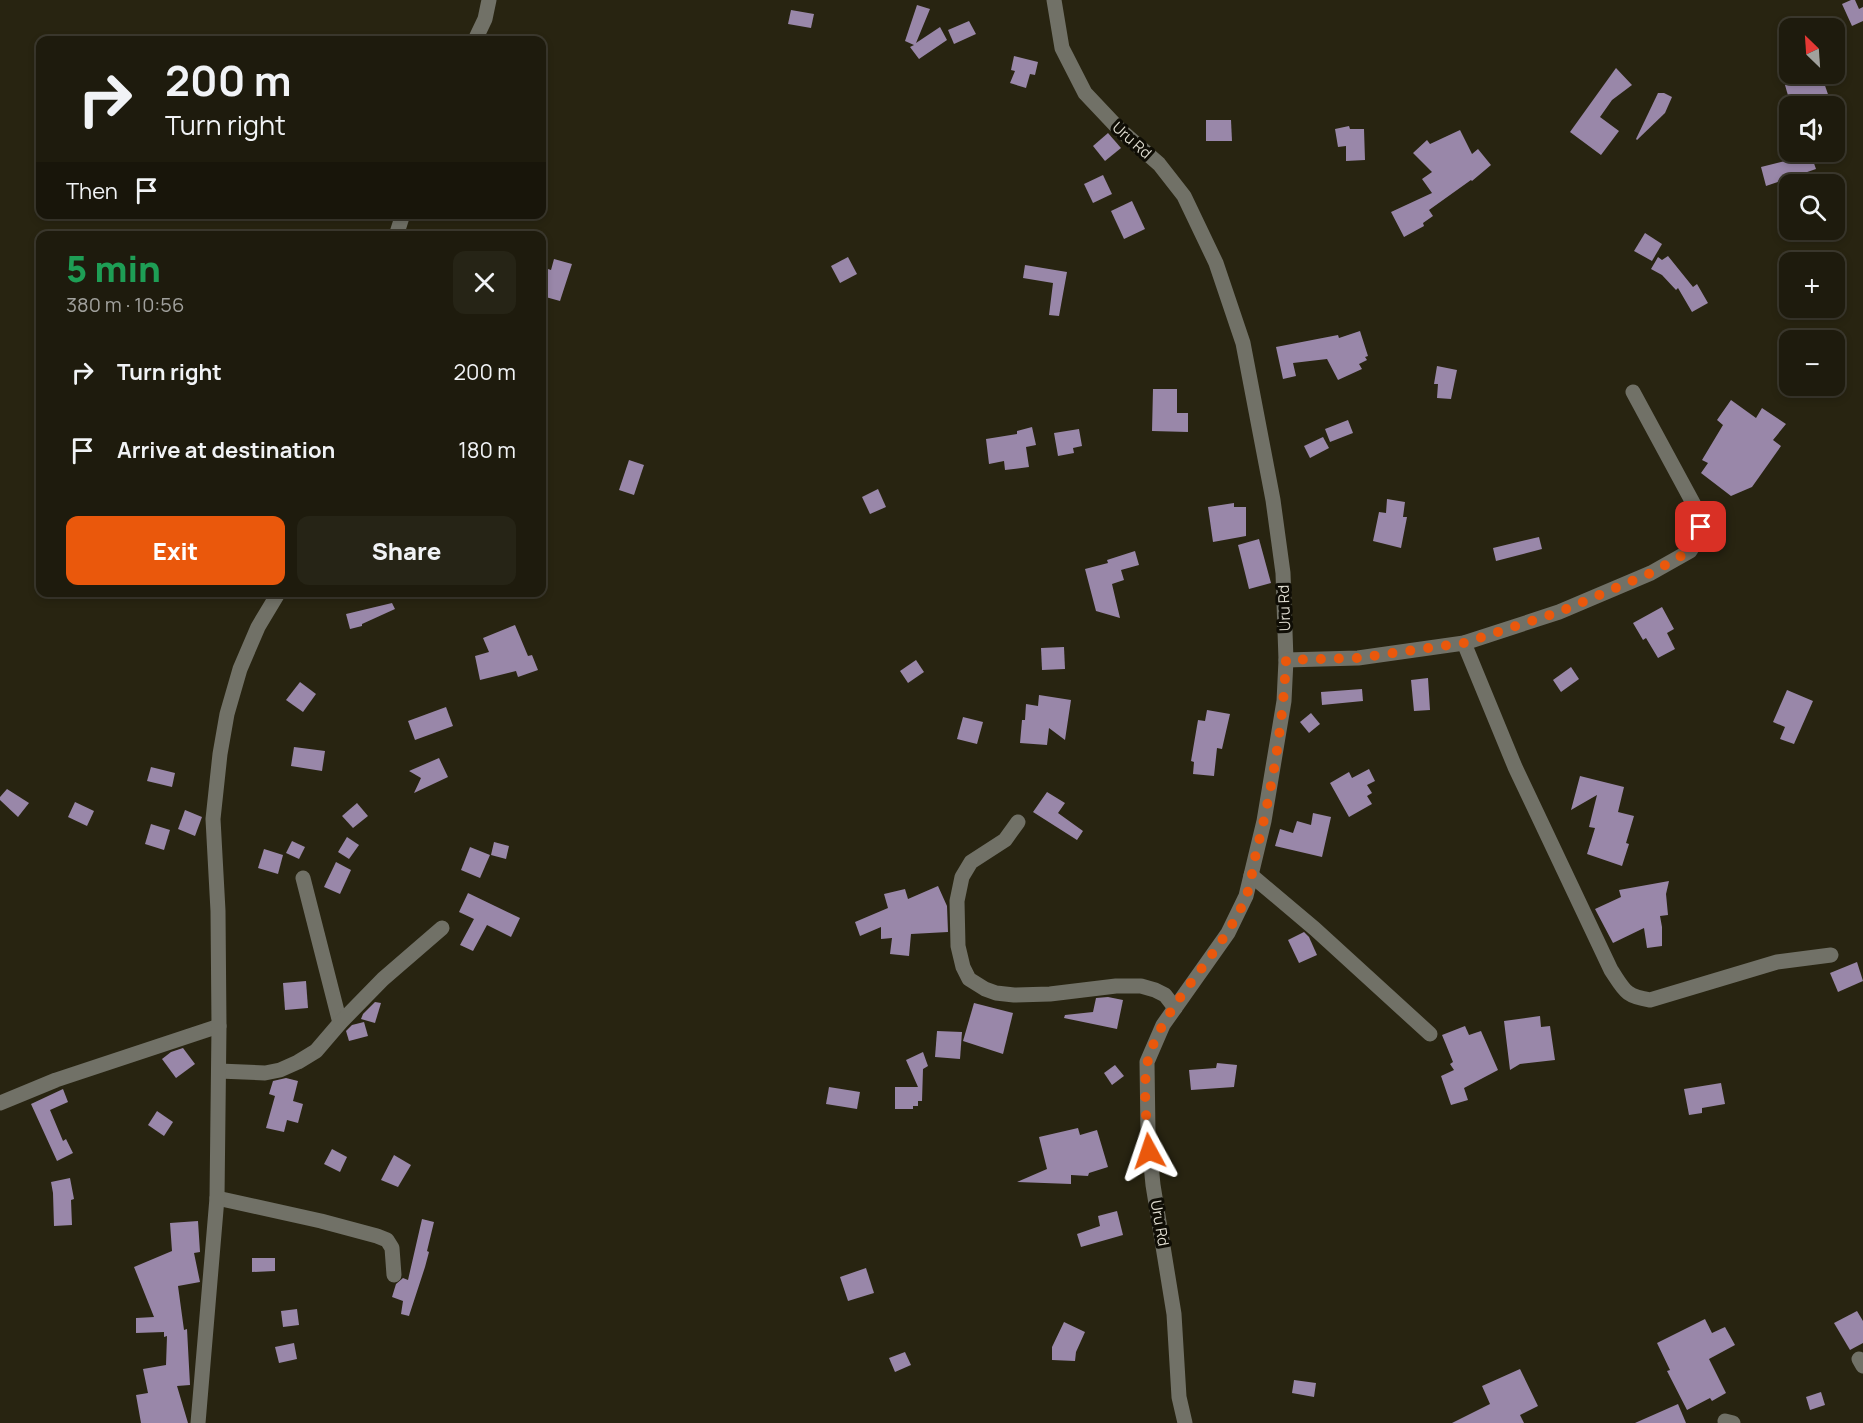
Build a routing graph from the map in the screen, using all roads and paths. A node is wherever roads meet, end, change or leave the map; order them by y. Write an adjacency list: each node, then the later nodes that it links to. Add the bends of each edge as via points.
1 (489, 0): 3 (street)
2 (1054, 0): 7 (street, Uru Rd, via 1062,48 1085,93 1172,180 1184,196 1216,262 1243,343 1264,448 1283,573)
3 (477, 36)
4 (1633, 392): 6 (street, via 1699,514 1701,527 1690,551 1651,573 1559,612)
5 (276, 597): 15 (street, via 240,669 220,754 213,819)
6 (1464, 643): 7 (street, via 1358,658); 12 (street, via 1515,767 1611,970 1633,997 1650,1000 1777,962)
7 (1286, 660): 9 (street, Uru Rd, via 1276,752)
8 (1018, 822): 13 (street, via 1005,840 971,862 962,877 957,901 958,946 969,979 996,993 1014,995 1141,986 1165,995)
9 (1251, 875): 13 (street, Uru Rd, via 1246,896 1228,933); 16 (street)
10 (303, 878): 14 (street)
11 (442, 928): 14 (street)
12 (1831, 955)
13 (1174, 1008): 22 (street, Uru Rd, via 1147,1062 1146,1102 1153,1185 1174,1314 1179,1397)
14 (340, 1023): 17 (street, via 316,1051 280,1070)
15 (219, 1026): 17 (street); 18 (street, via 56,1080)
16 (1430, 1034)
17 (219, 1071): 19 (street)
18 (0, 1103)
19 (217, 1198): 20 (street, via 387,1240 392,1248); 21 (street)
20 (394, 1275)
21 (198, 1423)
22 (1185, 1423)

